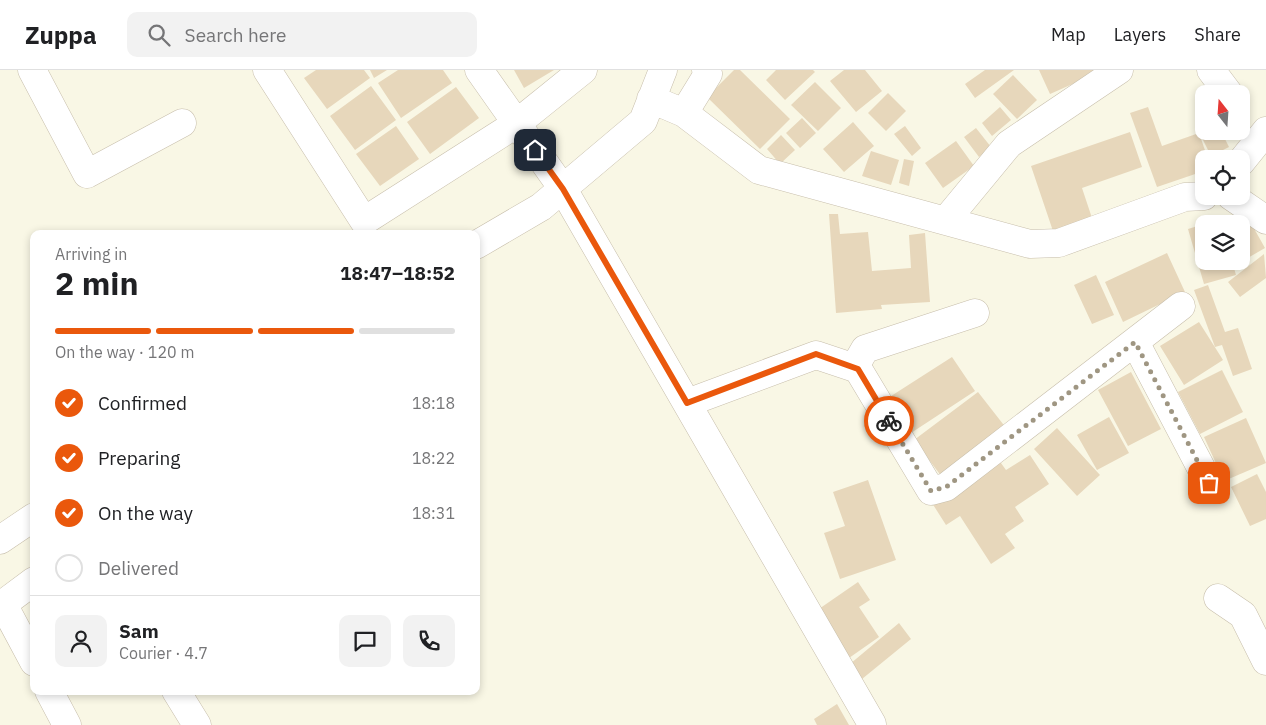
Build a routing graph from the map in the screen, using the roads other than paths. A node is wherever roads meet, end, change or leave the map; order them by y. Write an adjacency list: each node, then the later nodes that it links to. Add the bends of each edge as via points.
1 (32, 70): 12 (street, via 87,174)
2 (267, 70): 13 (street, via 364,221)
3 (479, 70): 13 (street)
4 (583, 70): 13 (street)
5 (663, 70): 10 (street)
6 (1119, 70): 19 (street, via 1009,144)
7 (1211, 70): 9 (street)
8 (709, 71): 11 (street)
9 (1222, 85)
10 (651, 99): 11 (street); 16 (street, via 643,121)
11 (684, 113): 19 (street, via 759,170)
12 (182, 123)
13 (516, 124): 16 (street)
14 (1266, 131): 15 (street)
15 (1250, 151)
16 (563, 189): 21 (street, via 541,207); 26 (street)
17 (1195, 196): 19 (street, via 1185,197 1059,243 1030,244)
18 (1244, 205): 20 (street)
19 (947, 219)
20 (1266, 220)
21 (480, 243)
22 (1181, 306): 24 (street)
23 (975, 312): 25 (street, via 865,349)
24 (1135, 342): 25 (street, via 946,487 931,491 858,369); 27 (street)
25 (854, 368): 26 (street, via 816,354)
26 (687, 403): 37 (street)
27 (1209, 483)
28 (30, 519): 29 (street)
29 (0, 540)
30 (30, 584): 32 (street)
31 (1218, 598): 34 (street, via 1243,615)
32 (2, 601): 33 (street)
33 (30, 654)
34 (1266, 661)
35 (51, 695): 38 (street)
36 (178, 695): 39 (street)
37 (872, 724)
38 (66, 725)
39 (197, 725)

